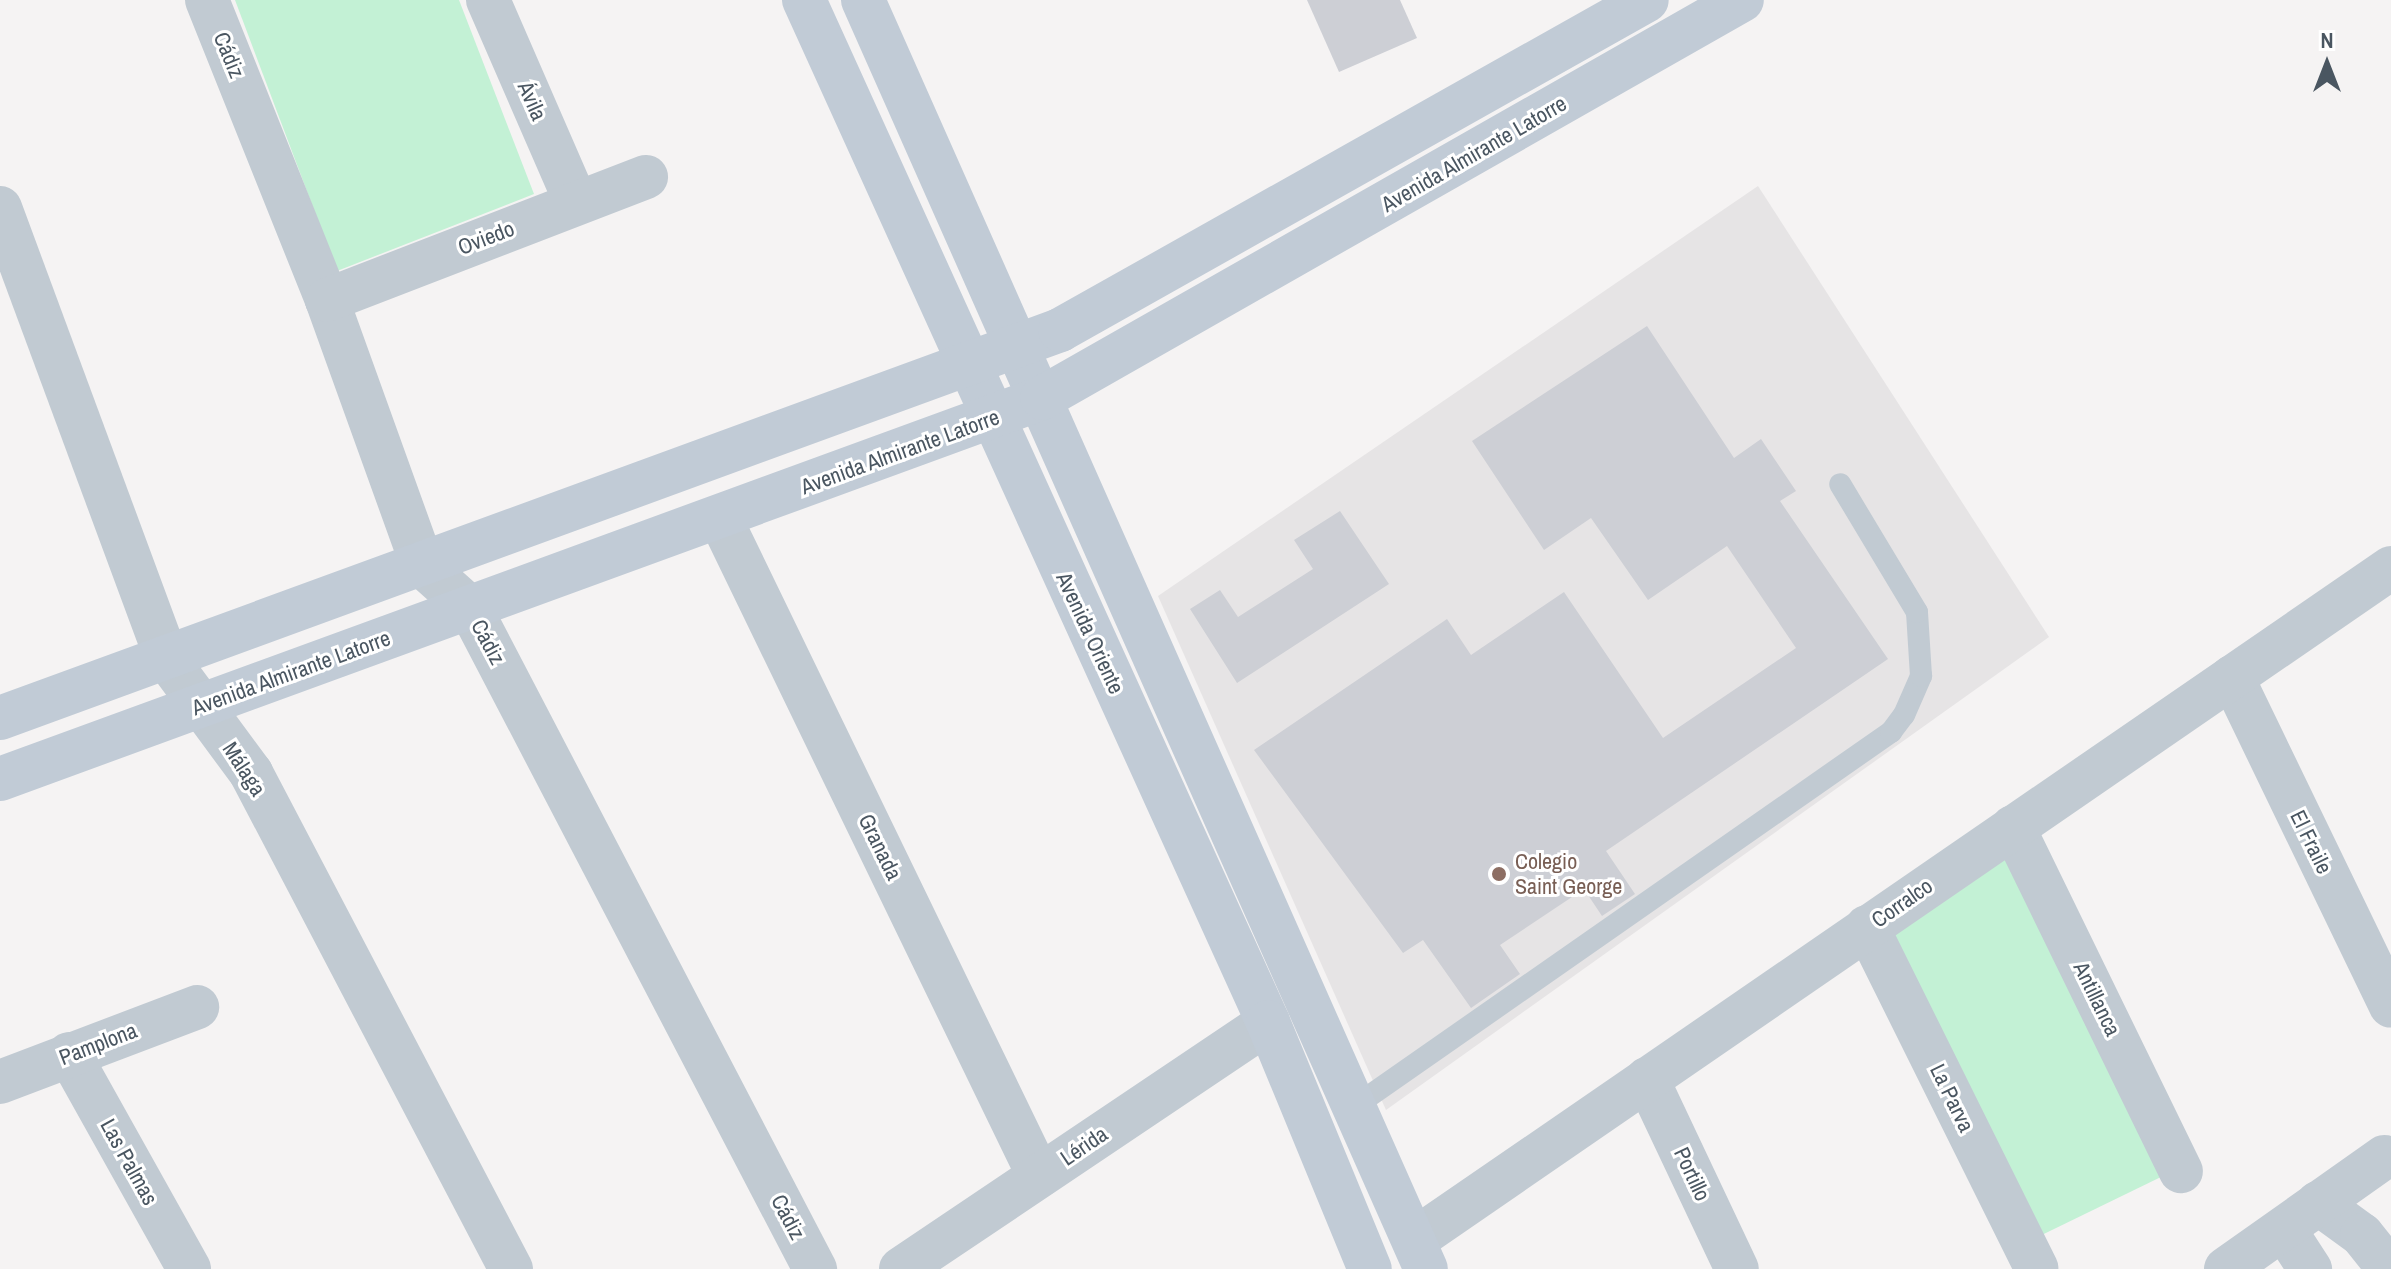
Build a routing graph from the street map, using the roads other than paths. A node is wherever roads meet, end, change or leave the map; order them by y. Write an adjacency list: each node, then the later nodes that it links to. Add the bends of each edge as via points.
1 (207, 0): 10 (street, Cádiz)
2 (488, 0): 8 (street, Ávila)
3 (804, 0): 12 (main road, Avenida Oriente)
4 (863, 0): 11 (main road)
5 (1647, 0): 11 (main road, via 1106,308)
6 (1742, 0): 13 (main road, Avenida Almirante Latorre)
7 (646, 177): 8 (street, Oviedo)
8 (576, 202): 10 (street, Oviedo)
9 (0, 208): 20 (street, Málaga)
10 (327, 300): 17 (street, Cádiz)
11 (1018, 346): 12 (main road); 13 (main road)
12 (968, 366): 14 (main road, Avenida Oriente); 17 (main road)
13 (1042, 398): 14 (main road, Avenida Almirante Latorre); 33 (main road)
14 (991, 418): 16 (main road, Avenida Almirante Latorre); 29 (main road, Avenida Oriente)
15 (1840, 484): 33 (lane, via 1917,612 1924,654 1904,715 1891,732)
16 (720, 518): 19 (main road, Avenida Almirante Latorre); 36 (street, Granada)
17 (423, 566): 19 (street, Cádiz); 20 (main road)
18 (2391, 568): 21 (street, Corralco)
19 (470, 608): 22 (main road, Avenida Almirante Latorre); 43 (street, Cádiz)
20 (167, 659): 22 (street, Málaga); 23 (main road)
21 (2232, 677): 25 (street, Corralco); 27 (street, El Fraile)
22 (201, 706): 24 (main road, Avenida Almirante Latorre); 42 (street, Málaga, via 251,773)
23 (0, 718)
24 (0, 779)
25 (2013, 827): 26 (street, Corralco); 35 (street, Antillanca)
26 (1867, 927): 31 (street, Corralco); 40 (street, La Parva)
27 (2391, 1006)
28 (197, 1007): 30 (street, Pamplona)
29 (1268, 1022): 36 (street, Lérida); 45 (main road, Avenida Oriente)
30 (69, 1054): 32 (street, Pamplona); 41 (street, Las Palmas)
31 (1647, 1079): 39 (street, Corralco); 46 (street, Portillo)
32 (0, 1082)
33 (1355, 1106): 39 (main road)
34 (2384, 1157): 37 (street)
35 (2181, 1171)
36 (1039, 1176): 44 (street, Lérida)
37 (2318, 1203): 38 (street); 49 (street, via 2362,1235)
38 (2284, 1229): 47 (street); 48 (street)
39 (1420, 1254): 45 (main road)
40 (2036, 1268)
41 (189, 1269)
42 (511, 1269)
43 (815, 1269)
44 (901, 1269)
45 (1370, 1269)
46 (1737, 1269)
47 (2226, 1269)
48 (2310, 1269)
49 (2389, 1269)

